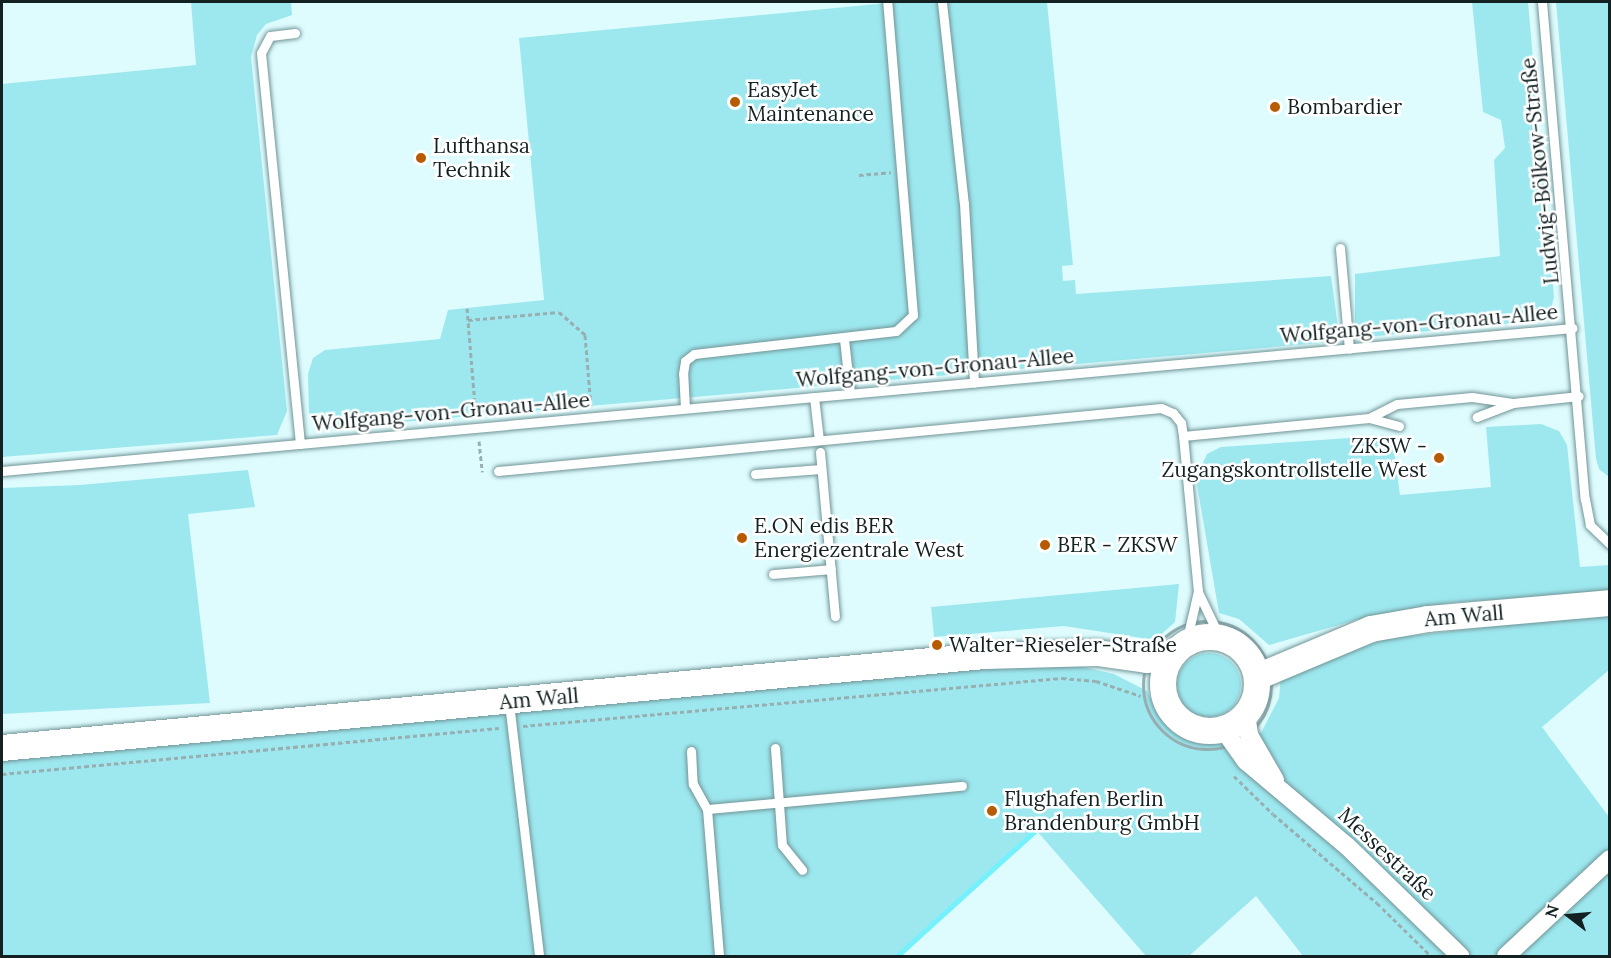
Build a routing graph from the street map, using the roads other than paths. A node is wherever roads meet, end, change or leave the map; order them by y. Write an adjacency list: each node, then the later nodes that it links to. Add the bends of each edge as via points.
1 (887, 2): 7 (lane, via 913,315 896,331)
2 (942, 2): 9 (lane, via 964,203)
3 (1542, 2): 6 (lane, Ludwig-Bölkow-Straße)
4 (295, 33): 20 (lane, Wolfgang-von-Gronau-Allee, via 270,36 261,53)
5 (1340, 248): 8 (lane)
6 (1573, 327): 8 (lane, Wolfgang-von-Gronau-Allee); 11 (lane, Ludwig-Bölkow-Straße)
7 (844, 339): 10 (lane); 14 (lane, via 694,354 685,361)
8 (1349, 349): 9 (lane, Wolfgang-von-Gronau-Allee)
9 (974, 383): 10 (lane, Wolfgang-von-Gronau-Allee)
10 (850, 393): 12 (lane, Wolfgang-von-Gronau-Allee)
11 (1579, 396): 13 (lane); 26 (lane, Ludwig-Bölkow-Straße, via 1590,525)
12 (814, 397): 14 (lane, Wolfgang-von-Gronau-Allee); 19 (lane)
13 (1513, 403): 15 (lane); 16 (lane, via 1472,397 1397,404)
14 (685, 408): 20 (lane, Wolfgang-von-Gronau-Allee)
15 (1477, 417)
16 (1369, 418): 17 (lane); 18 (lane)
17 (1399, 426)
18 (1183, 436): 19 (lane, via 1181,423 1173,413 1161,408); 29 (lane)
19 (819, 440): 24 (lane)
20 (300, 444): 23 (lane, Wolfgang-von-Gronau-Allee)
21 (820, 453): 22 (lane)
22 (821, 468): 25 (lane); 27 (lane)
23 (2, 471)
24 (498, 471)
25 (756, 474)
26 (1610, 544)
27 (831, 569): 28 (lane); 31 (lane)
28 (773, 574)
29 (1198, 591): 32 (lane); 33 (lane)
30 (1610, 603): 34 (street, Am Wall, via 1404,622 1355,632)
31 (835, 616)
32 (1216, 630): 33 (street, Am Wall); 34 (street)
33 (1184, 640): 35 (street, Am Wall)
34 (1260, 665): 37 (street, via 1257,690)
35 (1148, 680): 36 (street, Am Wall, via 1118,654 985,656); 37 (street, via 1171,712 1186,725)
36 (511, 715): 38 (street, Am Wall); 46 (lane)
37 (1234, 735): 48 (street, Messestraße, via 1246,761 1347,846)
38 (2, 748)
39 (775, 748): 42 (lane)
40 (691, 751): 43 (lane, via 693,784)
41 (962, 786): 42 (lane)
42 (779, 802): 43 (lane); 45 (lane, via 782,845)
43 (707, 808): 47 (lane)
44 (1610, 859): 49 (street)
45 (802, 870)
46 (539, 957)
47 (719, 957)
48 (1460, 957)
49 (1506, 957)

